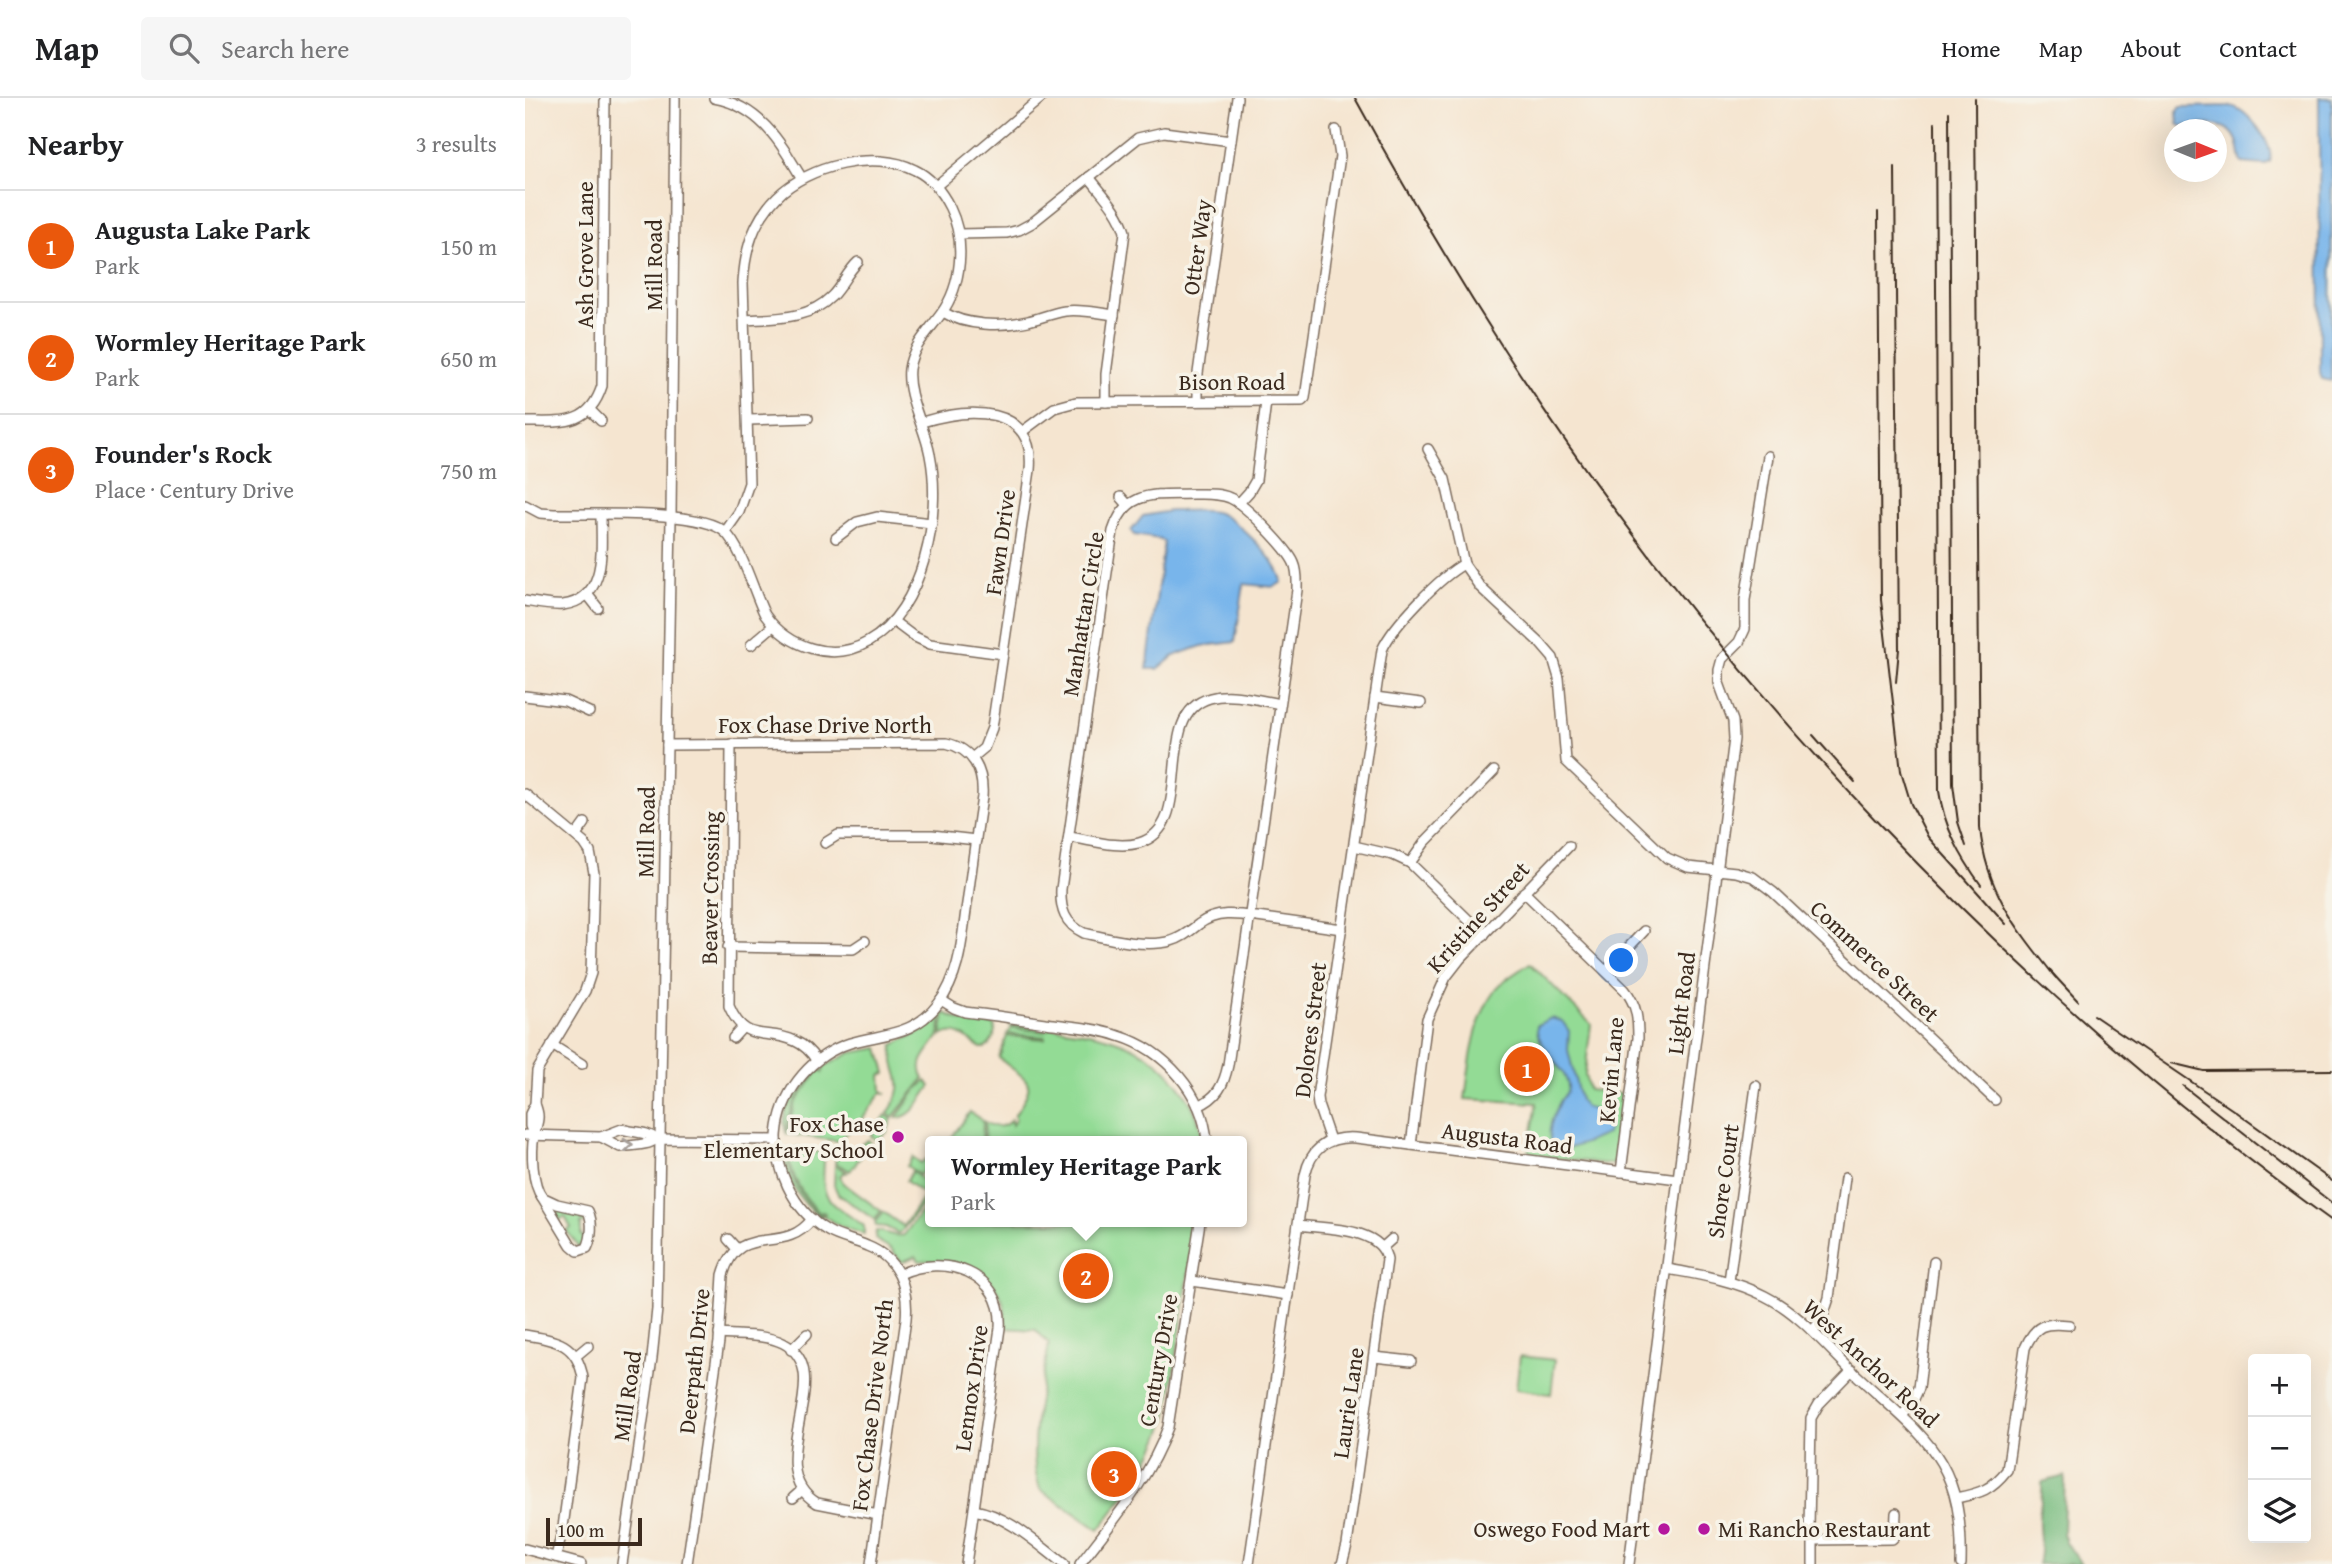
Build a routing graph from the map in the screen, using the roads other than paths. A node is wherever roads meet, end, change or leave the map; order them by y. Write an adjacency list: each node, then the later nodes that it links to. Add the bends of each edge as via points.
1 (605, 98): 19 (street, Ash Grove Lane, via 603,380)
2 (675, 98): 33 (street, Mill Road)
3 (714, 98): 8 (street, via 743,107 765,124)
4 (1041, 98): 10 (street)
5 (1237, 98): 7 (street, Otter Way)
6 (1336, 130): 18 (street, Bison Road, via 1340,156 1305,398)
7 (1231, 141): 9 (street, via 1151,134 1127,145); 16 (street, Otter Way, via 1198,373)
8 (801, 177): 10 (street, via 841,164 886,162 915,169); 15 (street, via 778,195 750,240 744,265)
9 (1089, 177): 11 (street, via 1019,230); 14 (street, via 1122,220 1125,232)
10 (936, 186): 11 (street)
11 (959, 234): 13 (street, via 957,277)
12 (858, 262): 15 (street, via 832,296 810,312)
13 (943, 312): 14 (street, via 960,321 981,323 1027,321 1064,311); 24 (street, via 916,348 909,367 912,401)
14 (1114, 315): 17 (street)
15 (745, 320): 21 (street)
16 (1198, 401): 17 (street, Bison Road); 18 (street, Bison Road)
17 (1106, 402): 25 (street, Bison Road, via 1061,405)
18 (1266, 402): 29 (street, via 1256,480)
19 (590, 410): 22 (street); 23 (street, via 569,421)
20 (808, 418): 21 (street)
21 (749, 420): 35 (street, via 749,483 739,512)
22 (601, 421)
23 (525, 422)
24 (922, 422): 25 (street, via 996,415); 34 (street, via 934,483)
25 (1023, 431): 44 (street, Fawn Drive, via 1030,448 1030,470)
26 (1429, 449): 37 (street, via 1445,479)
27 (1768, 456): 63 (street, Light Road, via 1745,600 1745,629 1719,670 1734,739)
28 (1121, 497): 31 (street)
29 (1239, 503): 31 (street, via 1218,495 1157,495); 48 (street, via 1285,548 1296,566 1297,590)
30 (525, 505): 32 (street, via 540,513)
31 (1128, 505): 57 (street, Manhattan Circle, via 1113,531)
32 (601, 515): 33 (street); 38 (street, via 599,571)
33 (671, 518): 35 (street, via 702,520); 50 (street, Mill Road)
34 (932, 523): 36 (street, via 877,517 857,522); 41 (street, via 924,560)
35 (725, 532): 42 (street)
36 (837, 538)
37 (1464, 564): 46 (street, Dolores Street, via 1451,571 1388,636); 63 (street, Commerce Street, via 1480,587 1553,658 1566,761 1667,858)
38 (587, 594): 39 (street, via 561,605); 40 (street)
39 (525, 601)
40 (598, 608)
41 (893, 621): 42 (street, via 863,644 837,651 798,644); 44 (street, via 930,644)
42 (773, 626): 43 (street)
43 (751, 645)
44 (1003, 654): 52 (street, Fawn Drive, via 992,728 984,748)
45 (525, 696): 49 (street, via 565,701)
46 (1375, 697): 47 (street); 60 (street, Dolores Street)
47 (1421, 703)
48 (1280, 704): 57 (street, via 1223,696 1210,698 1189,712 1182,725 1169,807 1151,838 1128,845); 65 (street)
49 (589, 712)
50 (667, 744): 51 (street, Fox Chase Drive North); 84 (street, Mill Road)
51 (731, 744): 52 (street, Fox Chase Drive North, via 946,743); 70 (street, Beaver Crossing)
52 (972, 758): 58 (street, Fox Chase Drive North, via 983,782)
53 (1494, 771): 62 (street)
54 (525, 794): 56 (street)
55 (585, 823): 56 (street)
56 (577, 834): 75 (street, via 593,862 591,973)
57 (1069, 837): 65 (street, Manhattan Circle, via 1060,901 1063,924 1084,933 1151,943 1177,939 1221,914)
58 (976, 840): 59 (street, via 938,835 838,835); 72 (street, Fox Chase Drive North, via 959,958)
59 (825, 843)
60 (1354, 846): 62 (street); 66 (street, Dolores Street)
61 (1569, 846): 64 (street, Kristine Street)
62 (1410, 863): 68 (street)
63 (1717, 871): 79 (street, Commerce Street, via 1752,877 1773,892); 90 (street, Light Road)
64 (1524, 892): 68 (street, Kristine Street); 71 (street, Kevin Lane)
65 (1249, 916): 66 (street, Manhattan Circle); 80 (street, via 1226,1076 1217,1094)
66 (1342, 929): 86 (street, Dolores Street, via 1317,1097)
67 (1644, 931): 71 (street)
68 (1483, 934): 87 (street, Kristine Street, via 1446,977 1427,1018)
69 (865, 941): 70 (street, via 853,949)
70 (728, 947): 73 (street, Beaver Crossing, via 729,1006)
71 (1606, 971): 88 (street, Kevin Lane, via 1631,998 1638,1020)
72 (941, 1000): 76 (street, Fox Chase Drive North, via 911,1027 852,1043); 80 (street, via 965,1012 1119,1035 1161,1058 1177,1073)
73 (743, 1027): 74 (street); 76 (street, via 796,1041)
74 (733, 1038)
75 (552, 1045): 77 (street); 81 (street, via 537,1071)
76 (816, 1060): 85 (street, Fox Chase Drive North, via 784,1104)
77 (582, 1063)
78 (1756, 1086): 103 (street, Shore Court)
79 (1995, 1100)
80 (1198, 1106): 82 (street)
81 (530, 1135): 83 (street); 91 (street, via 534,1177)
82 (1206, 1136)
83 (601, 1137): 84 (street, via 622,1129); 84 (street, one-way to 84, via 620,1147)
84 (658, 1139): 85 (street); 127 (street, Mill Road, via 657,1309)
85 (777, 1140): 92 (street, Fox Chase Drive North, via 786,1184)
86 (1330, 1140): 87 (street, Augusta Road, via 1348,1137); 93 (street, via 1307,1164)
87 (1411, 1145): 88 (street, Augusta Road)
88 (1621, 1172): 90 (street, Augusta Road)
89 (1845, 1178): 106 (street, via 1829,1298)
90 (1678, 1179): 100 (street, Light Road)
91 (542, 1197): 91 (street, via 571,1245 579,1251 587,1248 588,1211)
92 (811, 1219): 98 (street, via 789,1237); 101 (street, Fox Chase Drive North, via 833,1234 876,1250)
93 (1298, 1225): 97 (street, via 1368,1236); 104 (street)
94 (1200, 1227): 102 (street, Century Drive)
95 (728, 1239): 98 (street)
96 (1392, 1239): 97 (street)
97 (1383, 1247): 113 (street, Laurie Lane, via 1387,1275)
98 (737, 1249): 107 (street, Deerpath Drive, via 723,1275)
99 (1934, 1262): 116 (street, via 1919,1388)
100 (1667, 1269): 103 (street, West Anchor Road); 135 (street, Light Road)
101 (900, 1274): 120 (street, Lennox Drive, via 929,1266 964,1271 990,1287 999,1307 1000,1328); 122 (street, Fox Chase Drive North, via 907,1308)
102 (1192, 1281): 104 (street); 132 (street, Century Drive, via 1173,1407 1160,1450)
103 (1729, 1281): 106 (street, West Anchor Road, via 1778,1303)
104 (1289, 1294): 133 (street)
105 (2070, 1325): 119 (street, via 2037,1328 2030,1337 2007,1470 1982,1493)
106 (1813, 1331): 115 (street, West Anchor Road)
107 (719, 1334): 111 (street, via 772,1339); 128 (street, Deerpath Drive)
108 (807, 1334): 111 (street)
109 (525, 1335): 112 (street, via 555,1340)
110 (588, 1346): 112 (street)
111 (792, 1350): 117 (street, via 804,1375 794,1463)
112 (576, 1356): 125 (street, via 582,1391)
113 (1374, 1357): 114 (street); 134 (street, Laurie Lane)
114 (1411, 1362)
115 (1851, 1370): 116 (street, West Anchor Road); 123 (street, via 1811,1418 1809,1529)
116 (1903, 1415): 119 (street, West Anchor Road, via 1936,1453)
117 (802, 1490): 118 (street); 122 (street, via 826,1506)
118 (793, 1498)
119 (1956, 1498): 137 (street, West Anchor Road)
120 (974, 1510): 130 (street, Lennox Drive); 131 (street, via 1002,1519)
121 (1896, 1513): 123 (street, via 1892,1539)
122 (878, 1515): 129 (street, Fox Chase Drive North)
123 (1813, 1540): 136 (street)
124 (525, 1549): 125 (street)
125 (556, 1557): 126 (street)
126 (581, 1564)
127 (622, 1564)
128 (687, 1564)
129 (871, 1564)
130 (966, 1564)
131 (1064, 1564)
132 (1080, 1564)
133 (1249, 1564)
134 (1342, 1564)
135 (1629, 1564)
136 (1813, 1564)
137 (1961, 1564)

